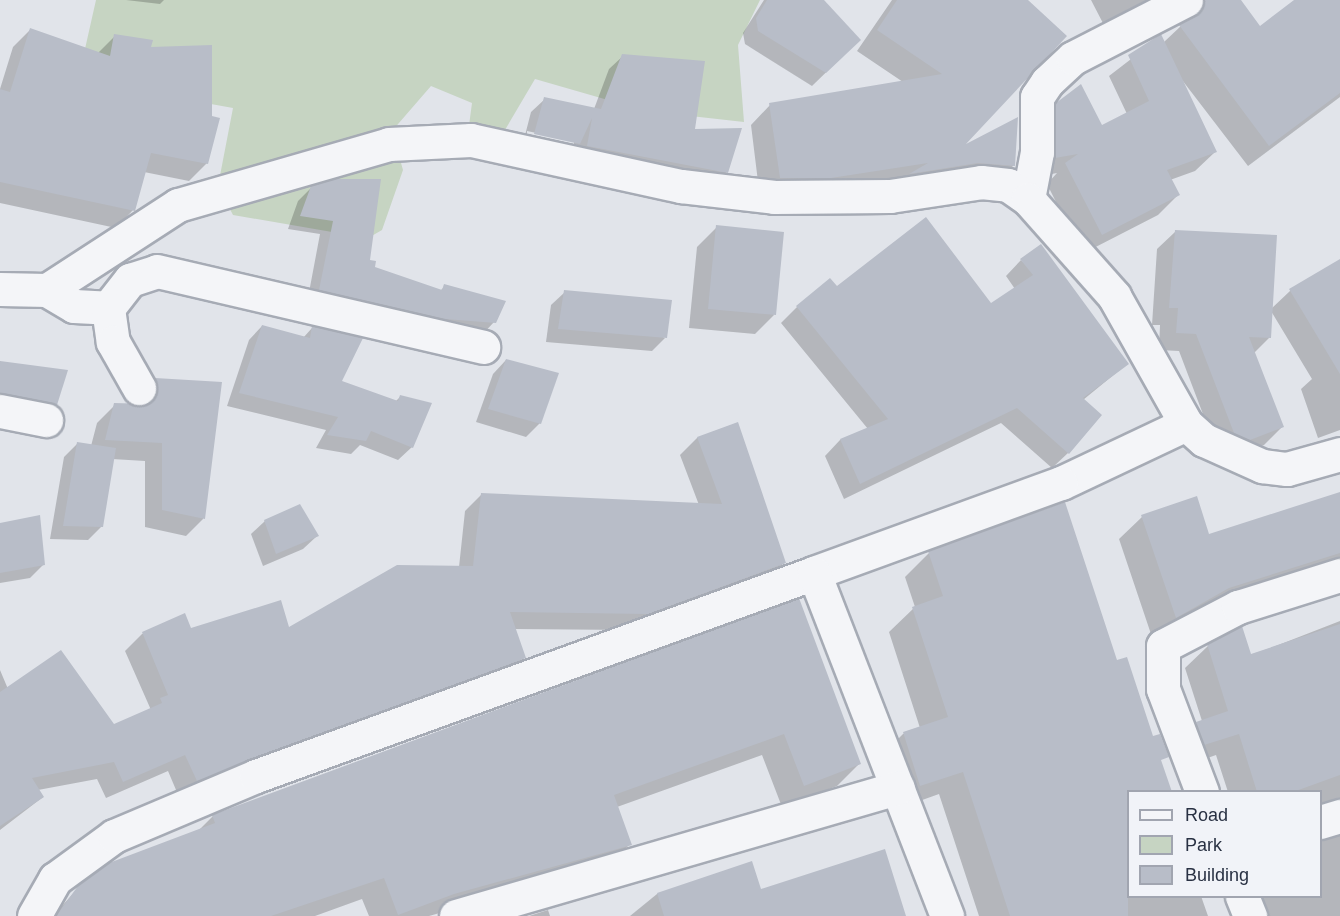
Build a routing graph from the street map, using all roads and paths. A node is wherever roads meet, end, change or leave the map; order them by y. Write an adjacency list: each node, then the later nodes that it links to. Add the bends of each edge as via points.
1 (1186, 0): 2 (street, via 1073,58 1047,82 1037,97 1037,152)
2 (1028, 199): 4 (street, via 1008,185 981,182 890,196 774,196 681,186 471,140 389,144 178,205); 10 (street, via 1114,296)
3 (0, 289): 4 (street)
4 (47, 290): 5 (street, via 74,306)
5 (108, 308): 6 (street, via 130,280 157,271); 7 (street, via 113,342)
6 (483, 347)
7 (139, 388)
8 (0, 411): 9 (street)
9 (46, 420)
10 (1186, 424): 11 (street, via 1204,440 1262,466 1287,469); 12 (street, via 1061,483)
11 (1340, 454)
12 (814, 573): 14 (street); 19 (street, via 256,776 114,836 55,879)
13 (1340, 575): 15 (street, via 1238,607 1164,646 1163,689)
14 (898, 788): 20 (street); 21 (street)
15 (1201, 790)
16 (1340, 816): 17 (street)
17 (1322, 821)
18 (1242, 898): 22 (street)
19 (34, 916)
20 (456, 916)
21 (947, 916)
22 (1250, 916)

